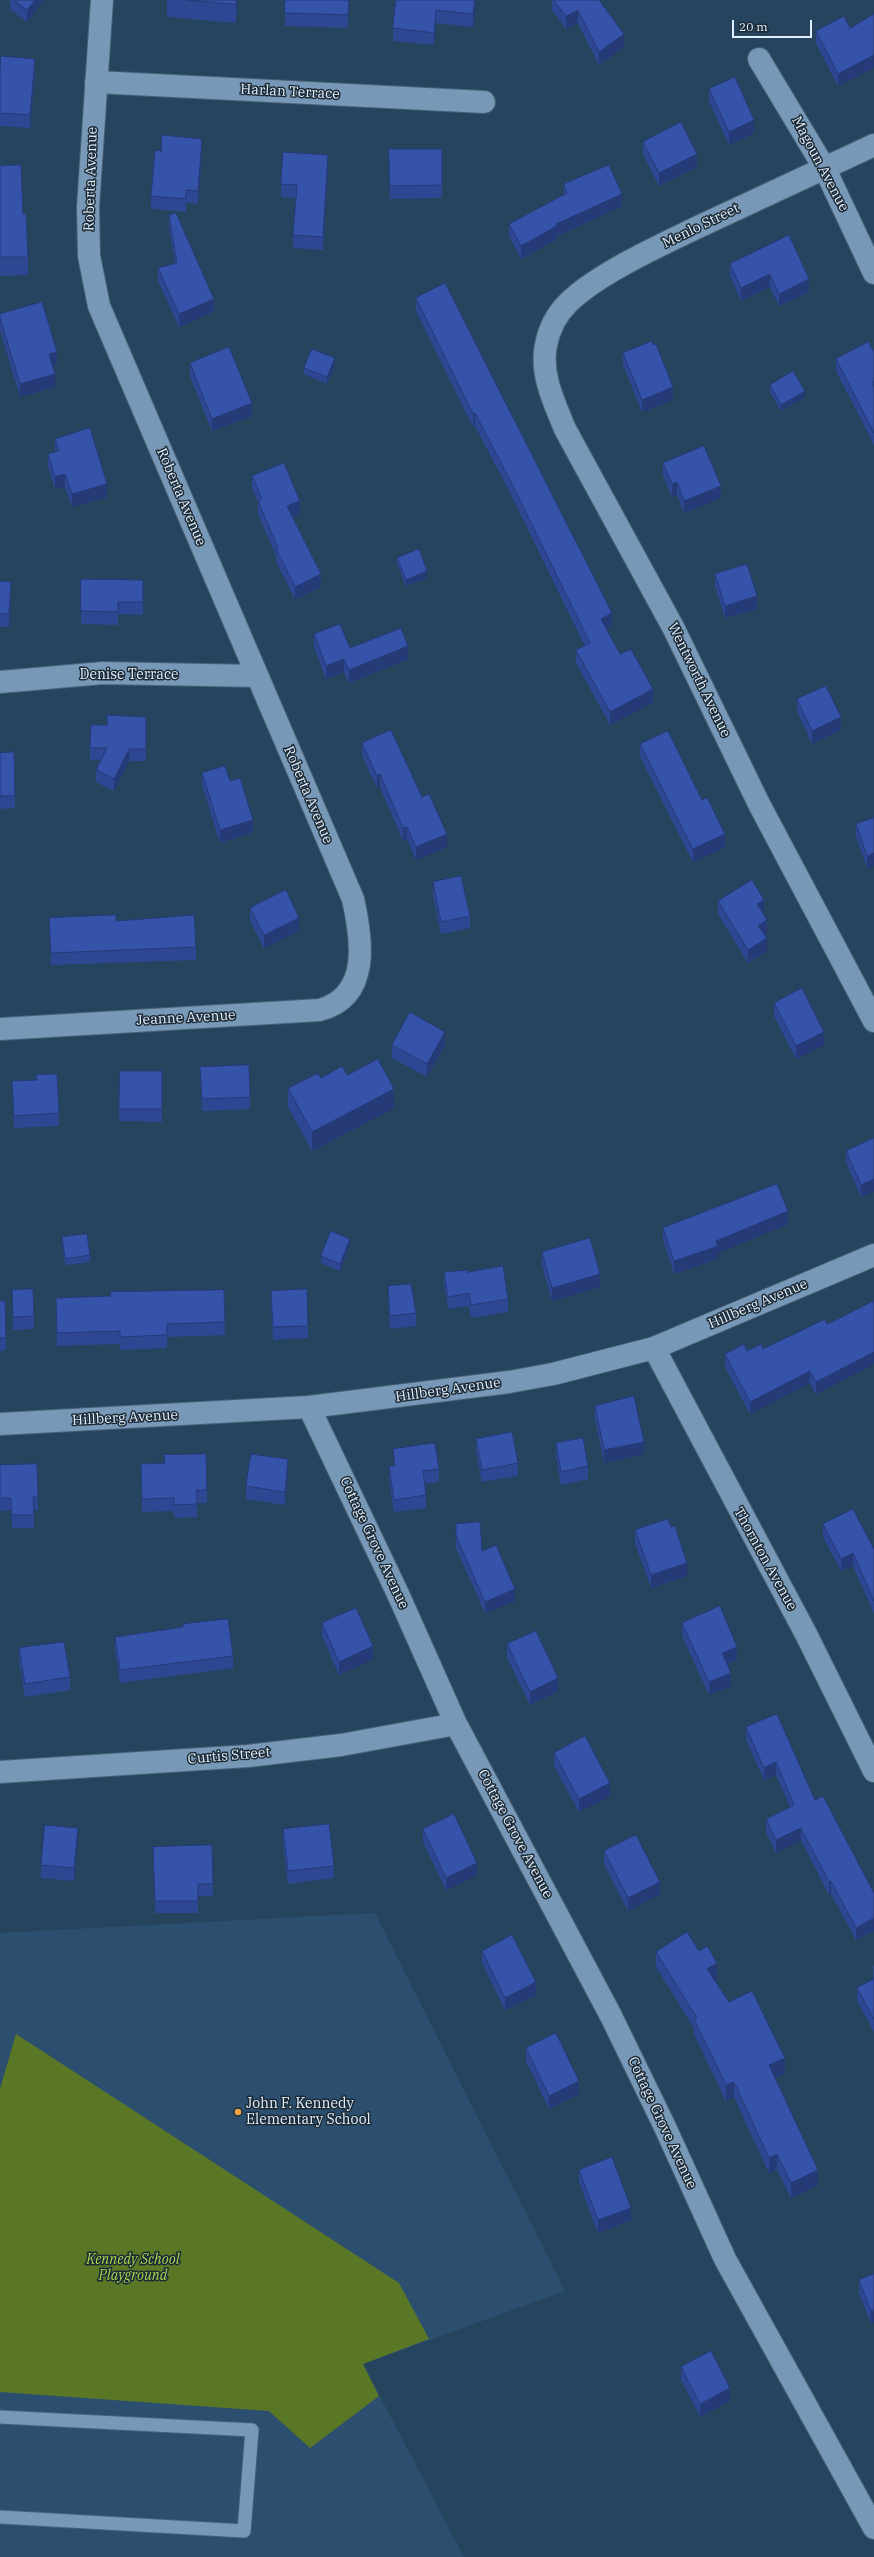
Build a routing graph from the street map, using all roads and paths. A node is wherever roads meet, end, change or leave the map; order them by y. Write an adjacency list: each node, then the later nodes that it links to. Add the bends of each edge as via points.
1 (102, 0): 3 (street, Roberta Avenue)
2 (759, 59): 6 (street, Magoun Avenue)
3 (96, 82): 4 (street, Harlan Terrace); 9 (street, Roberta Avenue, via 88,207 89,256 99,306)
4 (484, 102)
5 (874, 145): 6 (street, Menlo Street)
6 (825, 169): 7 (street, Magoun Avenue); 8 (street, Menlo Street, via 638,257 569,302 557,316)
7 (874, 273)
8 (549, 334): 12 (street, Wentworth Avenue, via 545,352 545,372 565,429 674,629 759,804)
9 (257, 676): 10 (street, Denise Terrace, via 103,673); 11 (street, Roberta Avenue, via 353,899 361,934 360,961)
10 (0, 682)
11 (356, 976): 13 (street, Jeanne Avenue, via 334,1006 320,1010)
12 (874, 1021)
13 (0, 1029)
14 (874, 1255): 15 (street, Hillberg Avenue)
15 (654, 1348): 16 (street, Hillberg Avenue, via 509,1382); 19 (street, Thornton Avenue, via 806,1634)
16 (309, 1407): 17 (street, Hillberg Avenue); 18 (street, Cottage Grove Avenue, via 398,1594)
17 (0, 1424)
18 (456, 1724): 20 (street, Curtis Street, via 341,1745 248,1756); 23 (street, Cottage Grove Avenue, via 611,2016 725,2259)
19 (874, 1771)
20 (0, 1772)
21 (0, 2417): 22 (lane, via 252,2430 244,2531)
22 (0, 2518)
23 (874, 2528)

